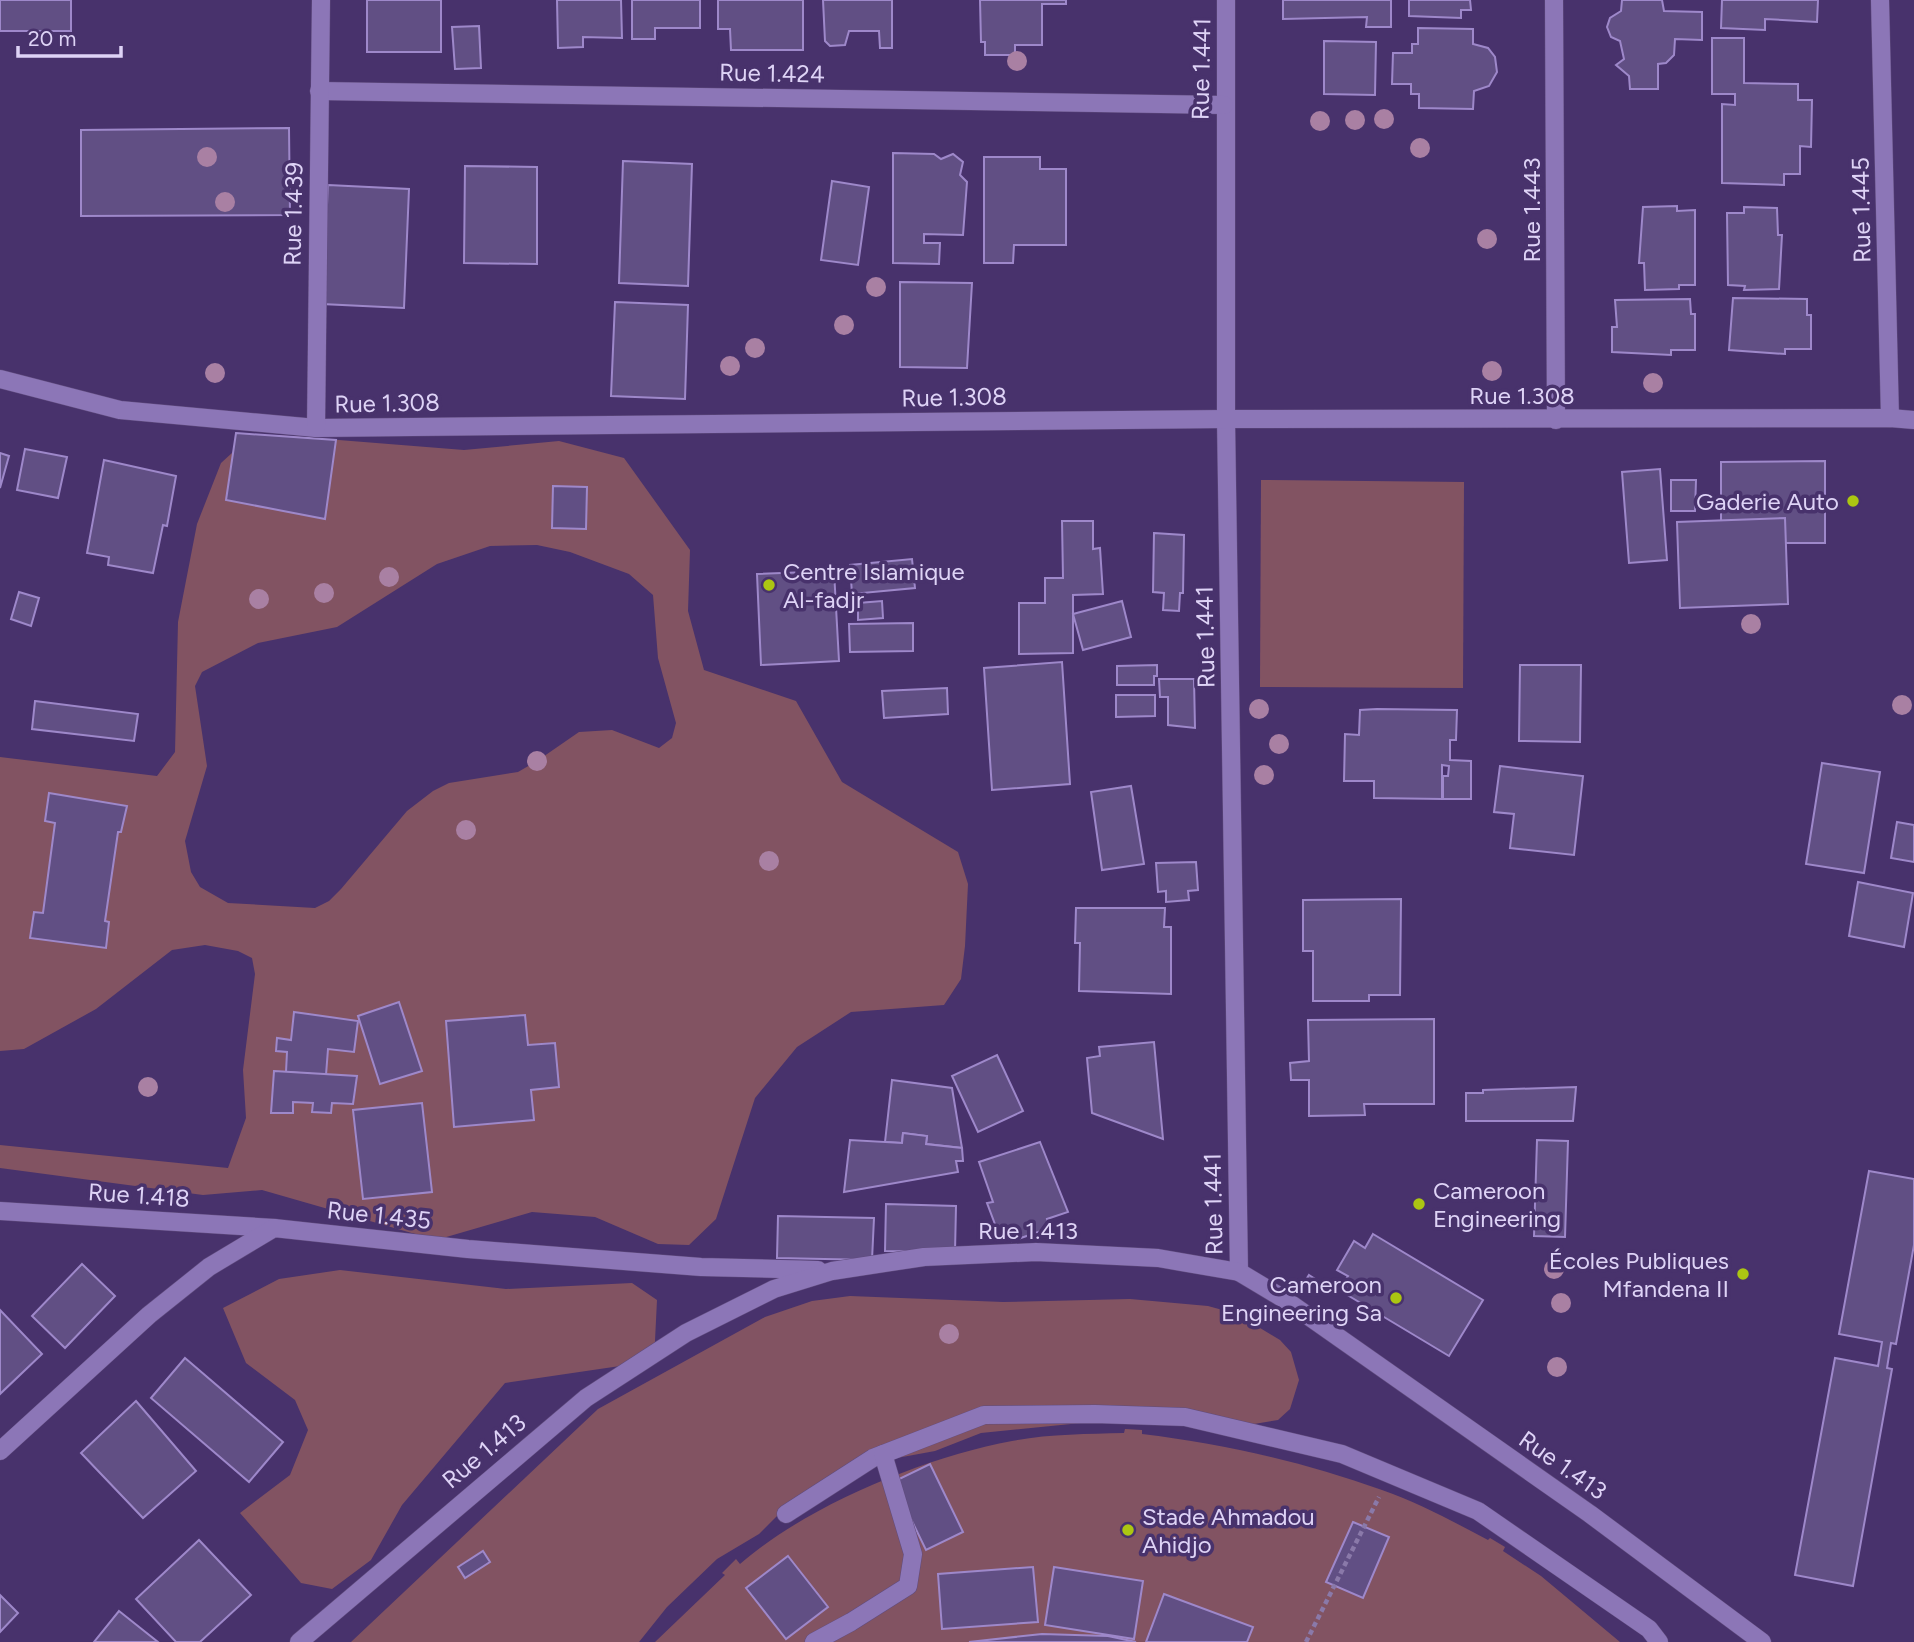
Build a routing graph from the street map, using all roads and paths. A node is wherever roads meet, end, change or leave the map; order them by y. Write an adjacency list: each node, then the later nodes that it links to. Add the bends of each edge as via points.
1 (321, 0): 5 (street, Rue 1.439)
2 (1226, 0): 6 (street, Rue 1.441)
3 (1554, 0): 10 (street, Rue 1.443)
4 (1880, 0): 8 (street, Rue 1.445)
5 (319, 91): 6 (street, Rue 1.424); 12 (street, Rue 1.439)
6 (1224, 105): 9 (street, Rue 1.441)
7 (0, 379): 12 (street, Rue 1.308, via 120,410)
8 (1890, 418): 10 (street, Rue 1.308); 11 (street, Rue 1.308)
9 (1226, 419): 10 (street, Rue 1.308); 12 (street, Rue 1.308); 16 (street, Rue 1.441)
10 (1556, 420)
11 (1914, 420)
12 (316, 428)
13 (0, 1211): 14 (street, Rue 1.418)
14 (274, 1228): 15 (street, Rue 1.435, via 701,1267); 17 (street, via 209,1267 149,1315)
15 (832, 1271): 16 (street, Rue 1.413, via 923,1257 1037,1252 1158,1258); 21 (street, Rue 1.413, via 774,1289 686,1333 586,1398)
16 (1239, 1272): 25 (street, Rue 1.413, via 1590,1514)
17 (0, 1451)
18 (883, 1454): 20 (street); 22 (street, via 913,1554 908,1586); 24 (street, via 984,1415 1095,1414 1185,1417 1342,1454 1478,1511 1649,1629)
19 (1382, 1490): 23 (path)
20 (786, 1514)
21 (299, 1642)
22 (814, 1642)
23 (1306, 1642)
24 (1659, 1642)
25 (1762, 1642)

